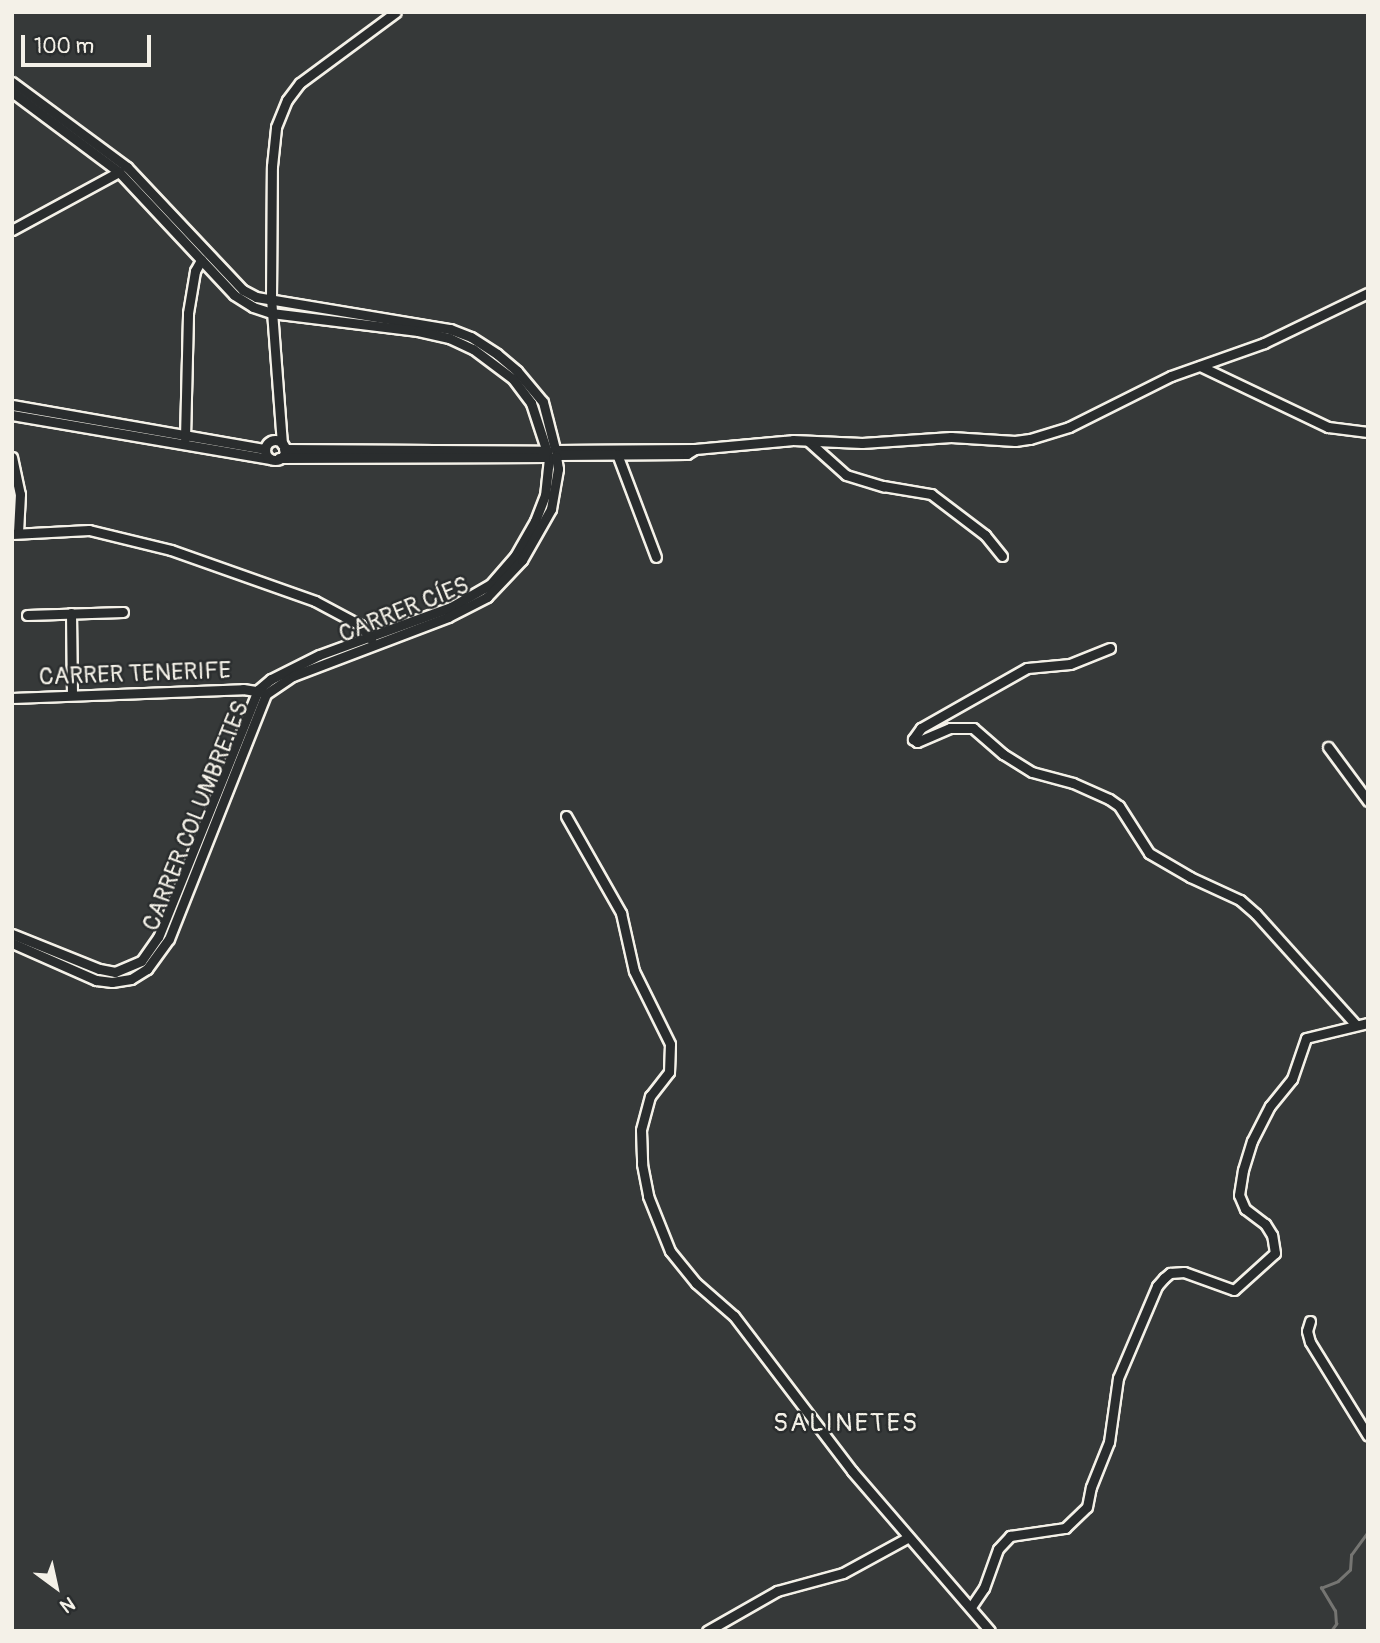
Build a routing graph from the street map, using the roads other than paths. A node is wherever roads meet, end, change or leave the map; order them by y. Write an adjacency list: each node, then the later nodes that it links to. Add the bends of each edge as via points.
1 (396, 12): 8 (street, via 300,83 280,114 272,166)
2 (12, 82): 8 (street, CARRER CÍES, via 127,167 243,290)
3 (12, 92): 4 (street, CARRER CÍES)
4 (119, 172): 5 (street); 6 (street, CARRER CÍES)
5 (12, 230)
6 (201, 260): 9 (street, CARRER CÍES, via 234,295); 15 (street, via 188,313)
7 (1368, 293): 10 (street, via 1264,343)
8 (271, 299): 9 (street); 20 (street, CARRER CÍES, via 429,325 471,337 497,354 543,402)
9 (271, 313): 13 (street); 20 (street, CARRER CÍES, via 418,331 473,349 513,379 531,403)
10 (1200, 366): 14 (street, via 1328,427); 16 (street, via 1040,437 1015,441 968,437)
11 (12, 405): 15 (street)
12 (12, 415): 22 (street)
13 (279, 415): 17 (street); 18 (street)
14 (1368, 432)
15 (185, 438): 17 (street)
16 (808, 441): 19 (street, via 692,448 687,454); 24 (street, via 846,475 931,494 985,535)
17 (267, 445): 18 (street); 22 (street)
18 (283, 447): 20 (street); 22 (street)
19 (617, 452): 20 (street); 25 (street)
20 (552, 453): 22 (street); 29 (street, CARRER CÍES, via 535,521 515,556 491,584 451,607)
21 (12, 457): 23 (street, via 20,494)
22 (275, 458)
23 (15, 534): 29 (street, via 89,530 171,550 315,601 344,615)
24 (1002, 556)
25 (656, 557)
26 (123, 612): 27 (street)
27 (71, 613): 28 (street); 32 (street)
28 (27, 615)
29 (372, 639): 31 (street, CARRER CÍES, via 291,668)
30 (1110, 648): 40 (street, via 1070,664 1027,668 922,728 913,739 917,743 950,728 973,728 1032,772 1093,790 1119,806 1149,853 1240,900)
31 (262, 692): 32 (street, CARRER TENERIFE); 37 (street, CARRER COLUMBRETES, via 158,937 141,961 115,972 99,970); 38 (street, CARRER COLUMBRETES, via 169,939 146,969 131,979 96,980)
32 (72, 695): 33 (street, CARRER TENERIFE)
33 (12, 698)
34 (1328, 747): 35 (street)
35 (1368, 801)
36 (566, 816): 43 (street, via 621,913 634,971 670,1044 668,1072 650,1096 641,1130 642,1164 659,1229 670,1251 696,1283 734,1316)
37 (12, 934)
38 (12, 943)
39 (1368, 1023): 40 (street)
40 (1356, 1025): 44 (street, via 1306,1038 1292,1079 1270,1106 1252,1141 1239,1195 1245,1209 1265,1224 1275,1253 1234,1290 1184,1272 1170,1273 1157,1286 1118,1378 1110,1442 1087,1507 1065,1528 1010,1536 998,1549 984,1588)
41 (1310, 1321): 42 (street, via 1310,1342)
42 (1368, 1436)
43 (907, 1538): 44 (street); 45 (street, via 843,1573 777,1591)
44 (971, 1607): 46 (street)
45 (707, 1631)
46 (990, 1631)

